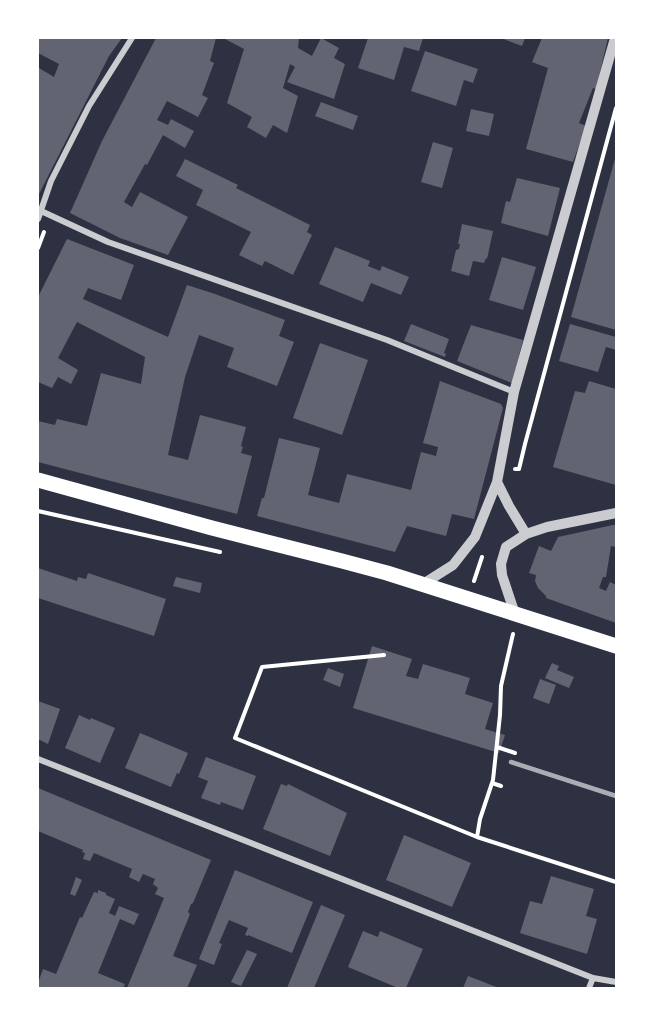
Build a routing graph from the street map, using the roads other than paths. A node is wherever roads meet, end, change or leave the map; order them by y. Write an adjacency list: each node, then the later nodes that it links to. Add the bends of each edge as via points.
1 (132, 38): 3 (street, via 89,106 52,179)
2 (615, 38): 5 (street)
3 (41, 211): 4 (street); 5 (street, via 108,242 387,340)
4 (38, 219)
5 (514, 392): 7 (street)
6 (38, 480): 10 (main road)
7 (497, 482): 9 (street); 10 (street, via 475,537 453,565)
8 (616, 513): 9 (street)
9 (526, 534): 11 (street, via 506,547 501,564)
10 (423, 584): 11 (main road)
11 (515, 614): 12 (main road)
12 (616, 646)
13 (38, 759): 14 (street)
14 (593, 978): 15 (street); 16 (street)
15 (616, 982)
16 (589, 988)

